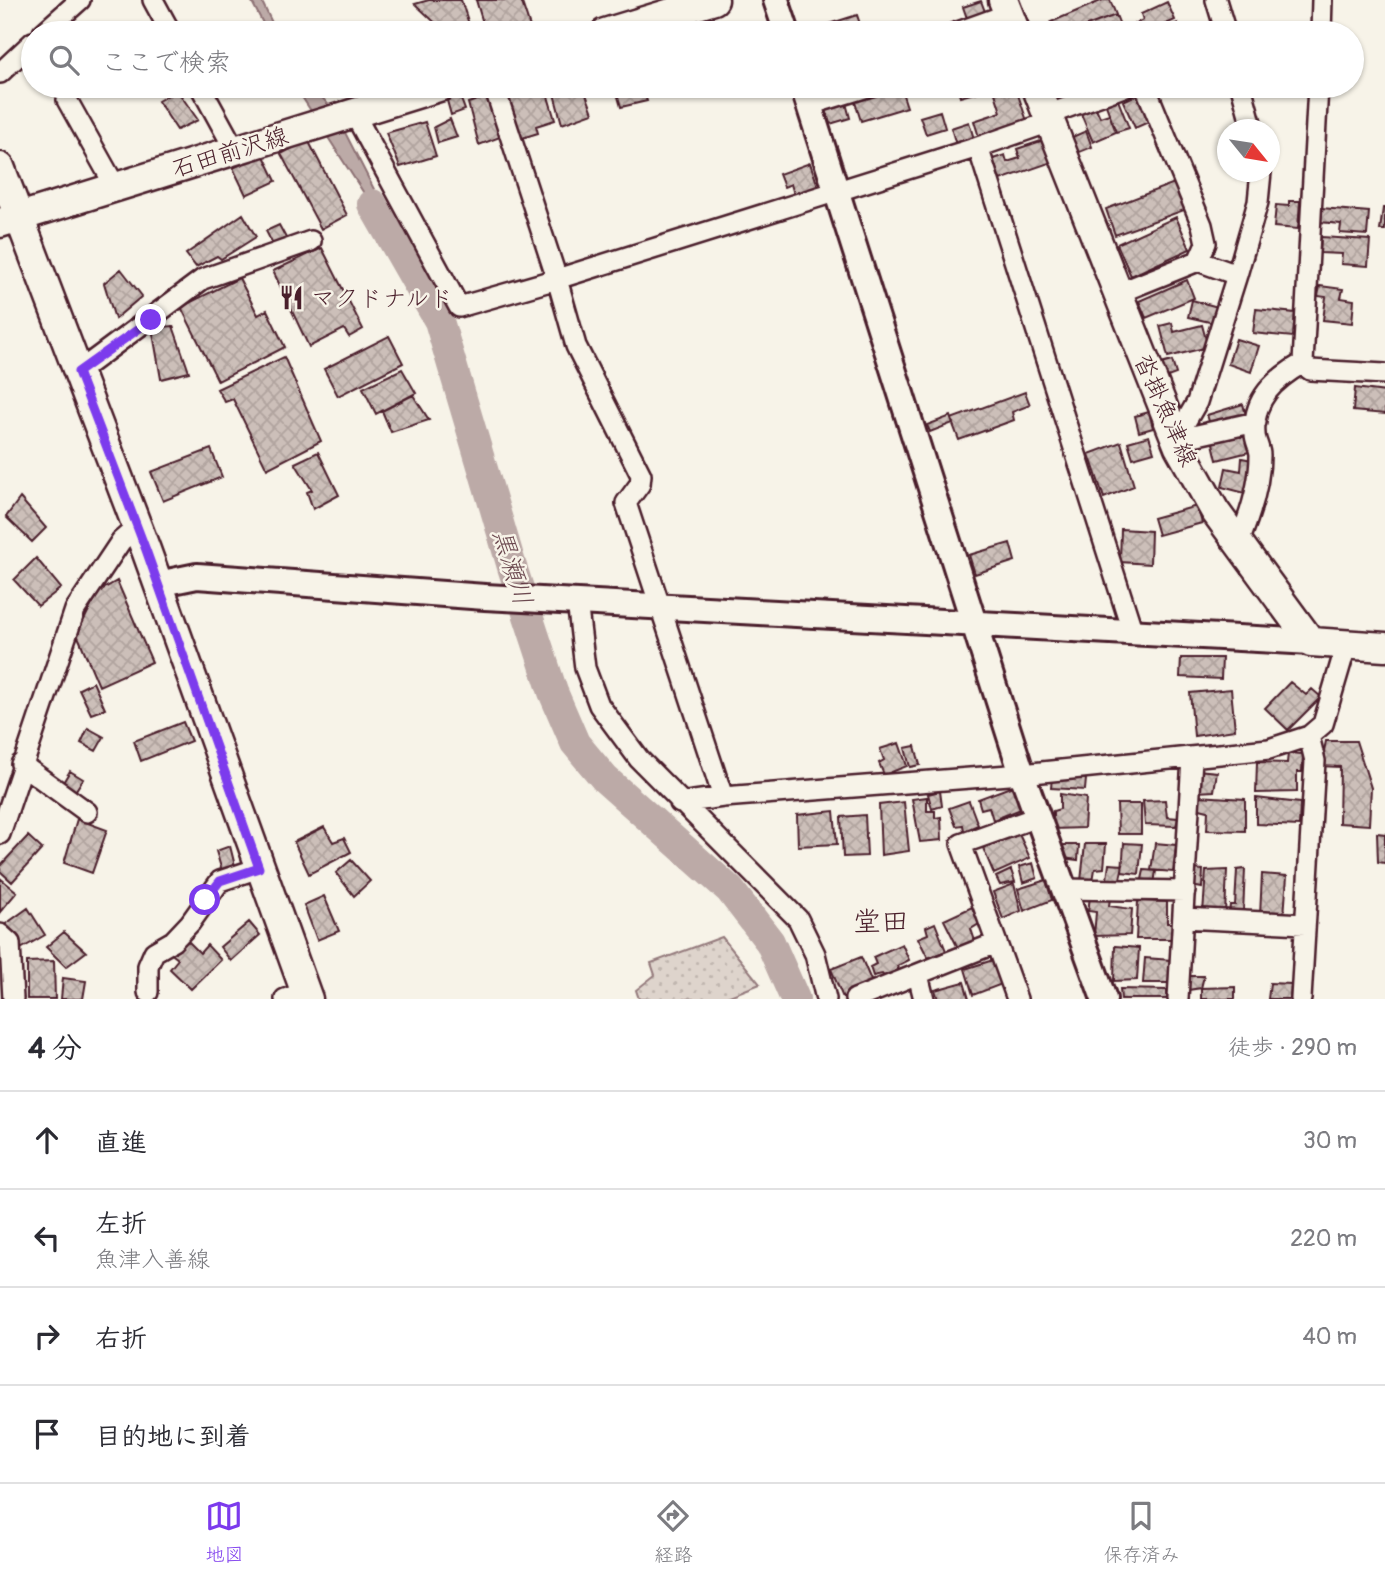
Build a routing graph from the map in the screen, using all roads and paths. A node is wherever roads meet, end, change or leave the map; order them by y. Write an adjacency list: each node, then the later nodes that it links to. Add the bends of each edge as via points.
1 (80, 0): 7 (street)
2 (153, 0): 8 (street)
3 (714, 0): 9 (main road)
4 (776, 0): 10 (street)
5 (1216, 0): 11 (street)
6 (1322, 0): 12 (street)
7 (56, 21)
8 (164, 21)
9 (645, 21)
10 (783, 21)
11 (1222, 21)
12 (1321, 21)
13 (21, 53): 14 (street)
14 (0, 73)
15 (207, 98): 29 (street)
16 (406, 98): 25 (main road, 石田前沢線)
17 (498, 98): 38 (street)
18 (807, 98): 33 (street)
19 (1041, 98): 26 (main road, 沓掛魚津線)
20 (1098, 98): 26 (street)
21 (1150, 98): 36 (street, via 1202,225 1206,243)
22 (1244, 98): 27 (street)
23 (1317, 98): 40 (street)
24 (67, 100): 32 (street)
25 (355, 115): 29 (main road, 石田前沢線); 38 (street, via 460,307)
26 (1049, 119): 28 (street); 39 (main road, 沓掛魚津線)
27 (1250, 119)
28 (978, 147): 33 (street); 51 (street)
29 (235, 150): 32 (main road, 石田前沢線)
30 (1, 168): 34 (main road)
31 (1260, 182): 37 (street)
32 (115, 186): 34 (main road, 石田前沢線)
33 (837, 192): 38 (street); 50 (street)
34 (9, 220): 41 (main road)
35 (311, 241): 41 (street, via 203,279)
36 (1198, 261): 37 (street); 39 (street)
37 (1237, 275): 44 (street, via 1197,402)
38 (556, 279): 49 (street, via 576,346 641,475 626,503)
39 (1116, 294): 44 (main road, 沓掛魚津線)
40 (1303, 363): 42 (street, via 1310,370); 43 (street, via 1279,377 1260,401)
41 (78, 372): 45 (main road)
42 (1385, 374)
43 (1256, 422): 44 (street); 46 (street, via 1260,454 1248,520)
44 (1175, 440): 46 (main road, 沓掛魚津線)
45 (137, 527): 47 (main road); 57 (street, via 121,541 75,610)
46 (1238, 544): 52 (main road, 沓掛魚津線)
47 (158, 584): 48 (street, via 197,576); 64 (main road)
48 (567, 600): 49 (street); 60 (street, via 600,705 639,759)
49 (663, 606): 50 (street); 59 (street)
50 (976, 622): 51 (street); 58 (street)
51 (1133, 633): 52 (street)
52 (1311, 642): 53 (main road)
53 (1346, 646): 54 (main road); 55 (street, via 1322,724)
54 (1385, 647)
55 (1309, 736): 56 (street, via 1269,749); 68 (street, via 1315,761)
56 (1192, 758): 58 (street); 66 (street)
57 (21, 764): 61 (street); 63 (street)
58 (1022, 774): 59 (street); 62 (street)
59 (723, 797): 60 (street)
60 (680, 803): 75 (street, via 771,888 797,919 815,954)
61 (87, 812)
62 (1037, 817): 65 (street); 70 (street, via 961,844)
63 (0, 834)
64 (259, 868): 72 (street, via 220,881 190,923 154,952 148,966); 73 (main road)
65 (1064, 889): 66 (street); 79 (street)
66 (1185, 891): 67 (street)
67 (1183, 918): 68 (street); 80 (street)
68 (1305, 924): 81 (street)
69 (0, 934): 74 (street, via 10,943)
70 (996, 943): 71 (street); 78 (street)
71 (918, 975): 76 (street); 77 (street)
72 (148, 992)
73 (300, 997)
74 (13, 999)
75 (826, 999)
76 (855, 999)
77 (924, 999)
78 (1017, 999)
79 (1104, 999)
80 (1178, 999)
81 (1301, 999)

